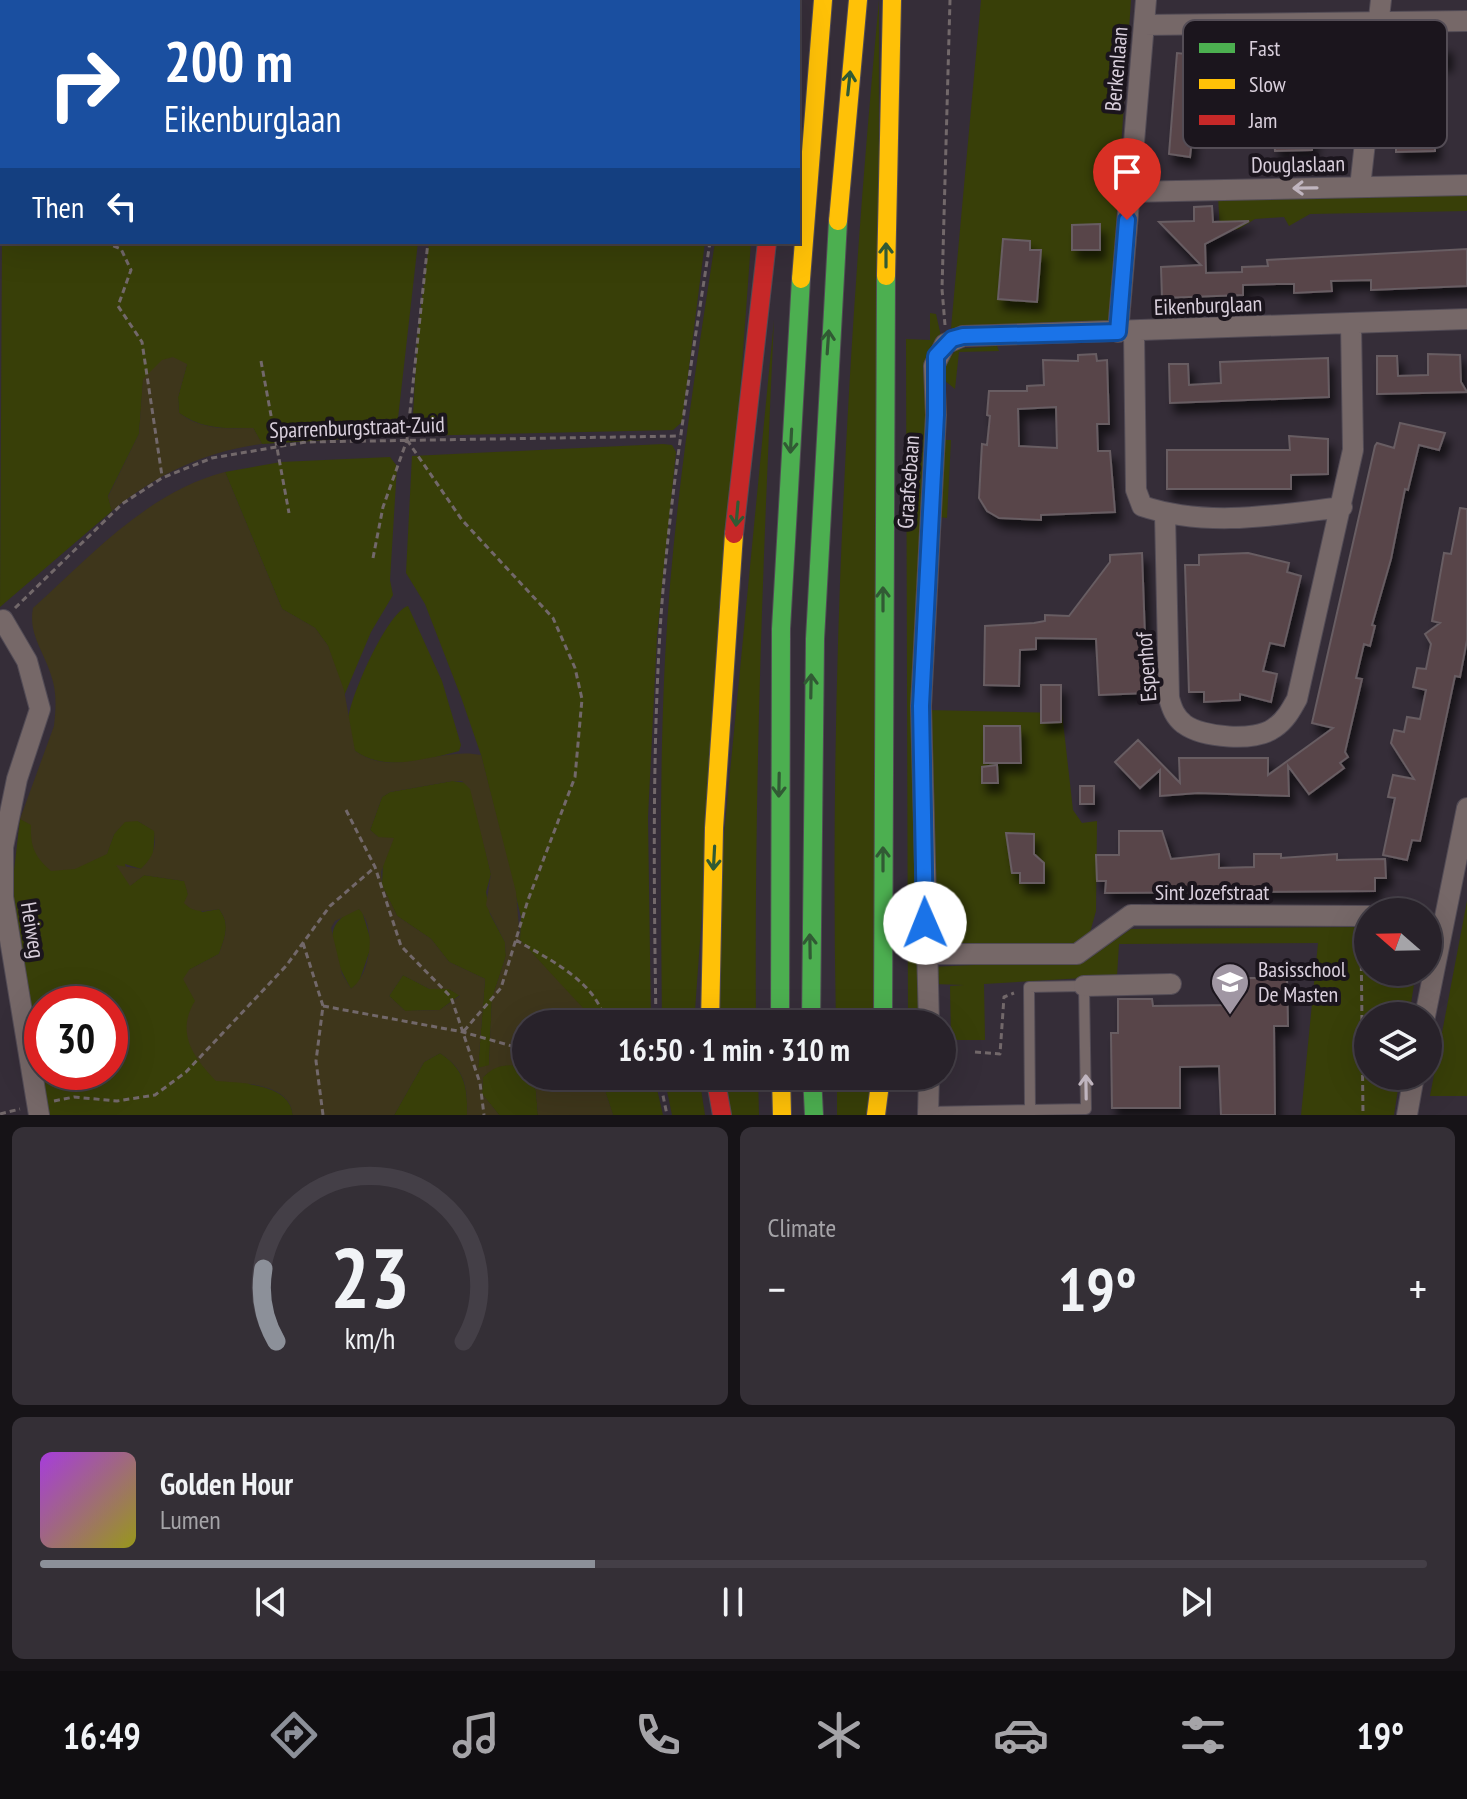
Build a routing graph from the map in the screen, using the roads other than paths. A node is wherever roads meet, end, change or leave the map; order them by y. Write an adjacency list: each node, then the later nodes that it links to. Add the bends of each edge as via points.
1 (811, 0): 10 (highway)
2 (823, 0): 30 (highway, one-way to 30, via 806,188 781,629)
3 (858, 0): 31 (highway, one-way to 3, via 812,649 821,434)
4 (892, 0): 32 (highway, one-way to 4, via 886,144)
5 (1146, 0): 9 (street, Berkenlaan)
6 (1381, 0): 7 (street)
7 (1379, 20)
8 (1183, 24): 9 (street)
9 (1144, 25): 14 (street, Berkenlaan)
10 (801, 42)
11 (1364, 148): 13 (street)
12 (1467, 185): 13 (street, Douglaslaan)
13 (1360, 187): 14 (street, Douglaslaan, one-way to 14)
14 (1129, 192): 18 (street, Berkenlaan)
15 (767, 244): 29 (highway, one-way to 29, via 744,425 728,631)
16 (1467, 319): 17 (street, Eikenburglaan)
17 (1351, 323): 18 (street, Eikenburglaan); 20 (street, Espenhof, via 1353,450)
18 (1126, 332): 19 (street, Eikenburglaan); 21 (street, via 1136,490 1142,506)
19 (952, 339): 25 (street, Graafsebaan, via 934,366 921,706)
20 (1342, 507): 21 (street, via 1249,519); 21 (street, Espenhof, via 1297,699 1273,730 1258,735 1202,733 1174,714 1169,698)
21 (1165, 514)
22 (3, 620): 40 (street, Heiweg, via 27,661 40,709 17,779 3,847 3,897)
23 (1467, 808): 28 (street)
24 (1354, 916): 25 (street, Sint Jozefstraat, via 1131,915 1077,954)
25 (925, 954): 33 (street, Graafsebaan)
26 (1171, 984): 27 (street)
27 (1084, 986): 41 (lane, via 1029,987); 41 (lane, one-way to 27, via 1086,1109)
28 (1428, 1002)
29 (710, 1010)
30 (780, 1010)
31 (811, 1010)
32 (883, 1010)
33 (928, 1010)
34 (718, 1090): 43 (highway)
35 (781, 1090): 44 (highway)
36 (813, 1090): 45 (highway)
37 (879, 1090): 46 (highway)
38 (929, 1090): 42 (street)
39 (1411, 1090): 47 (street)
40 (38, 1110)
41 (1030, 1110): 42 (lane)
42 (928, 1114)
43 (722, 1115)
44 (782, 1115)
45 (814, 1115)
46 (876, 1115)
47 (1407, 1115)

